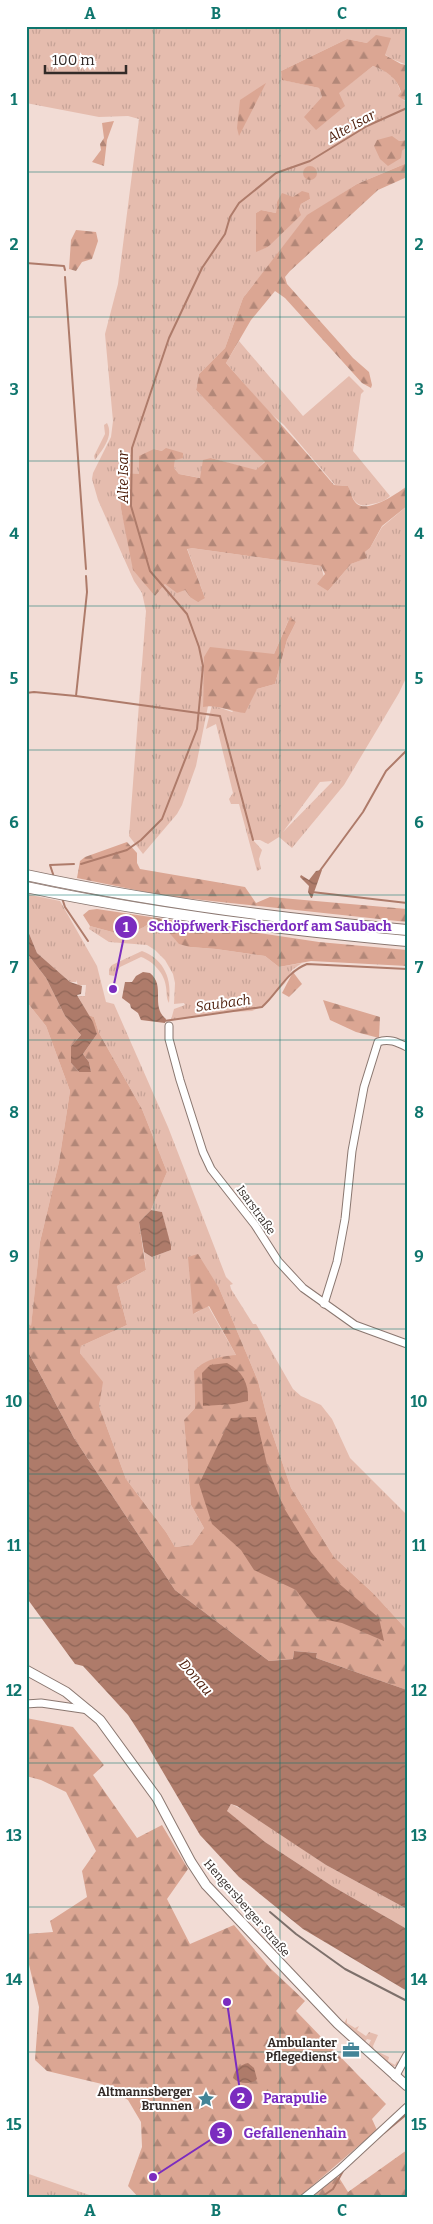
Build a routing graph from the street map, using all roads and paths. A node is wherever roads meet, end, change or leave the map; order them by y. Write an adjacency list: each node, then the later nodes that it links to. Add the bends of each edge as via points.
1 (26, 876): 3 (highway, via 166,902 286,919)
2 (26, 887): 4 (highway, via 163,914)
3 (407, 930)
4 (407, 941)
5 (169, 1026): 7 (street, Isarstraße, via 180,1080 202,1152 211,1169 255,1225 278,1262)
6 (407, 1047): 7 (street, via 394,1041 378,1042 364,1088 352,1151 345,1219 337,1262)
7 (324, 1304): 8 (street, Isarstraße, via 355,1325)
8 (407, 1344)
9 (26, 1670): 11 (main road, Hengersberger Straße, via 66,1692)
10 (26, 1704): 11 (street)
11 (89, 1710): 13 (main road, Hengersberger Straße, via 110,1732 157,1798 206,1884 338,2024)
12 (407, 2055): 13 (street)
13 (395, 2077): 14 (main road, Hengersberger Straße)
14 (407, 2086)
15 (407, 2108): 16 (street)
16 (304, 2198)

